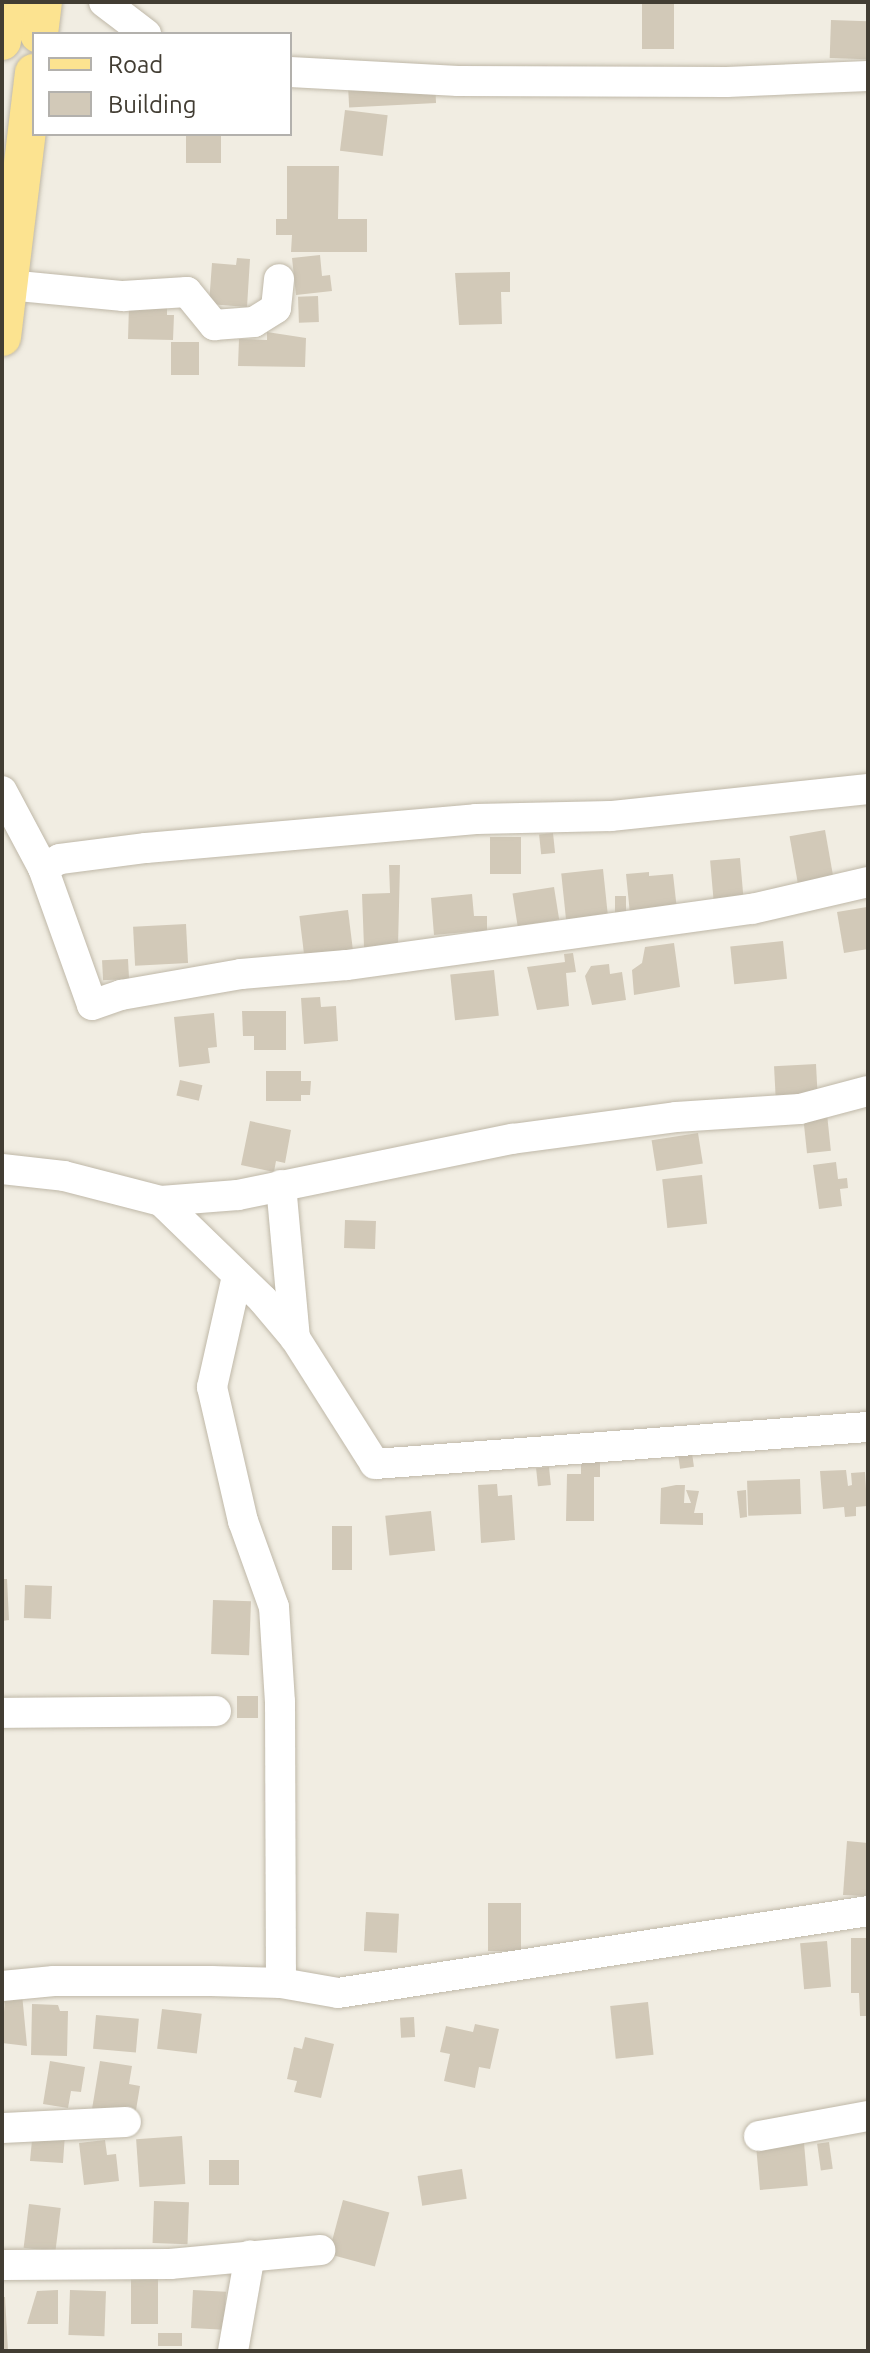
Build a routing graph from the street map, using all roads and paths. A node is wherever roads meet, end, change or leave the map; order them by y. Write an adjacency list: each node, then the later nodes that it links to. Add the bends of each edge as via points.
1 (7, 2): 6 (main road)
2 (43, 2): 4 (main road)
3 (104, 2): 5 (street)
4 (39, 32)
5 (143, 32)
6 (2, 41)
7 (292, 72): 8 (street, via 458,81 727,82)
8 (868, 76)
9 (32, 89): 11 (main road)
10 (279, 279): 11 (street, via 276,308 254,322 214,325 187,292 123,296)
11 (8, 285): 12 (main road)
12 (2, 337)
13 (868, 789): 15 (street, via 611,816 476,819 146,848 60,859)
14 (2, 791): 15 (street)
15 (43, 868): 16 (street, via 92,1005 241,974 347,965 752,909)
16 (868, 882)
17 (868, 1091): 19 (street, via 800,1109 676,1117 512,1139)
18 (2, 1169): 20 (street, via 76,1178)
19 (281, 1185): 20 (street); 22 (street)
20 (161, 1201): 21 (street)
21 (237, 1276): 22 (street); 27 (street, via 212,1387 243,1521 274,1607 280,1702)
22 (295, 1338): 23 (street, via 375,1464)
23 (868, 1427)
24 (216, 1711): 25 (street)
25 (2, 1713)
26 (868, 1911): 27 (street, via 338,1993)
27 (281, 1983): 28 (street, via 54,1981)
28 (2, 1986)
29 (868, 2116): 32 (street)
30 (126, 2122): 31 (street)
31 (2, 2128)
32 (759, 2136)
33 (320, 2250): 34 (street)
34 (250, 2255): 35 (street, via 170,2264); 36 (street)
35 (2, 2265)
36 (233, 2351)

